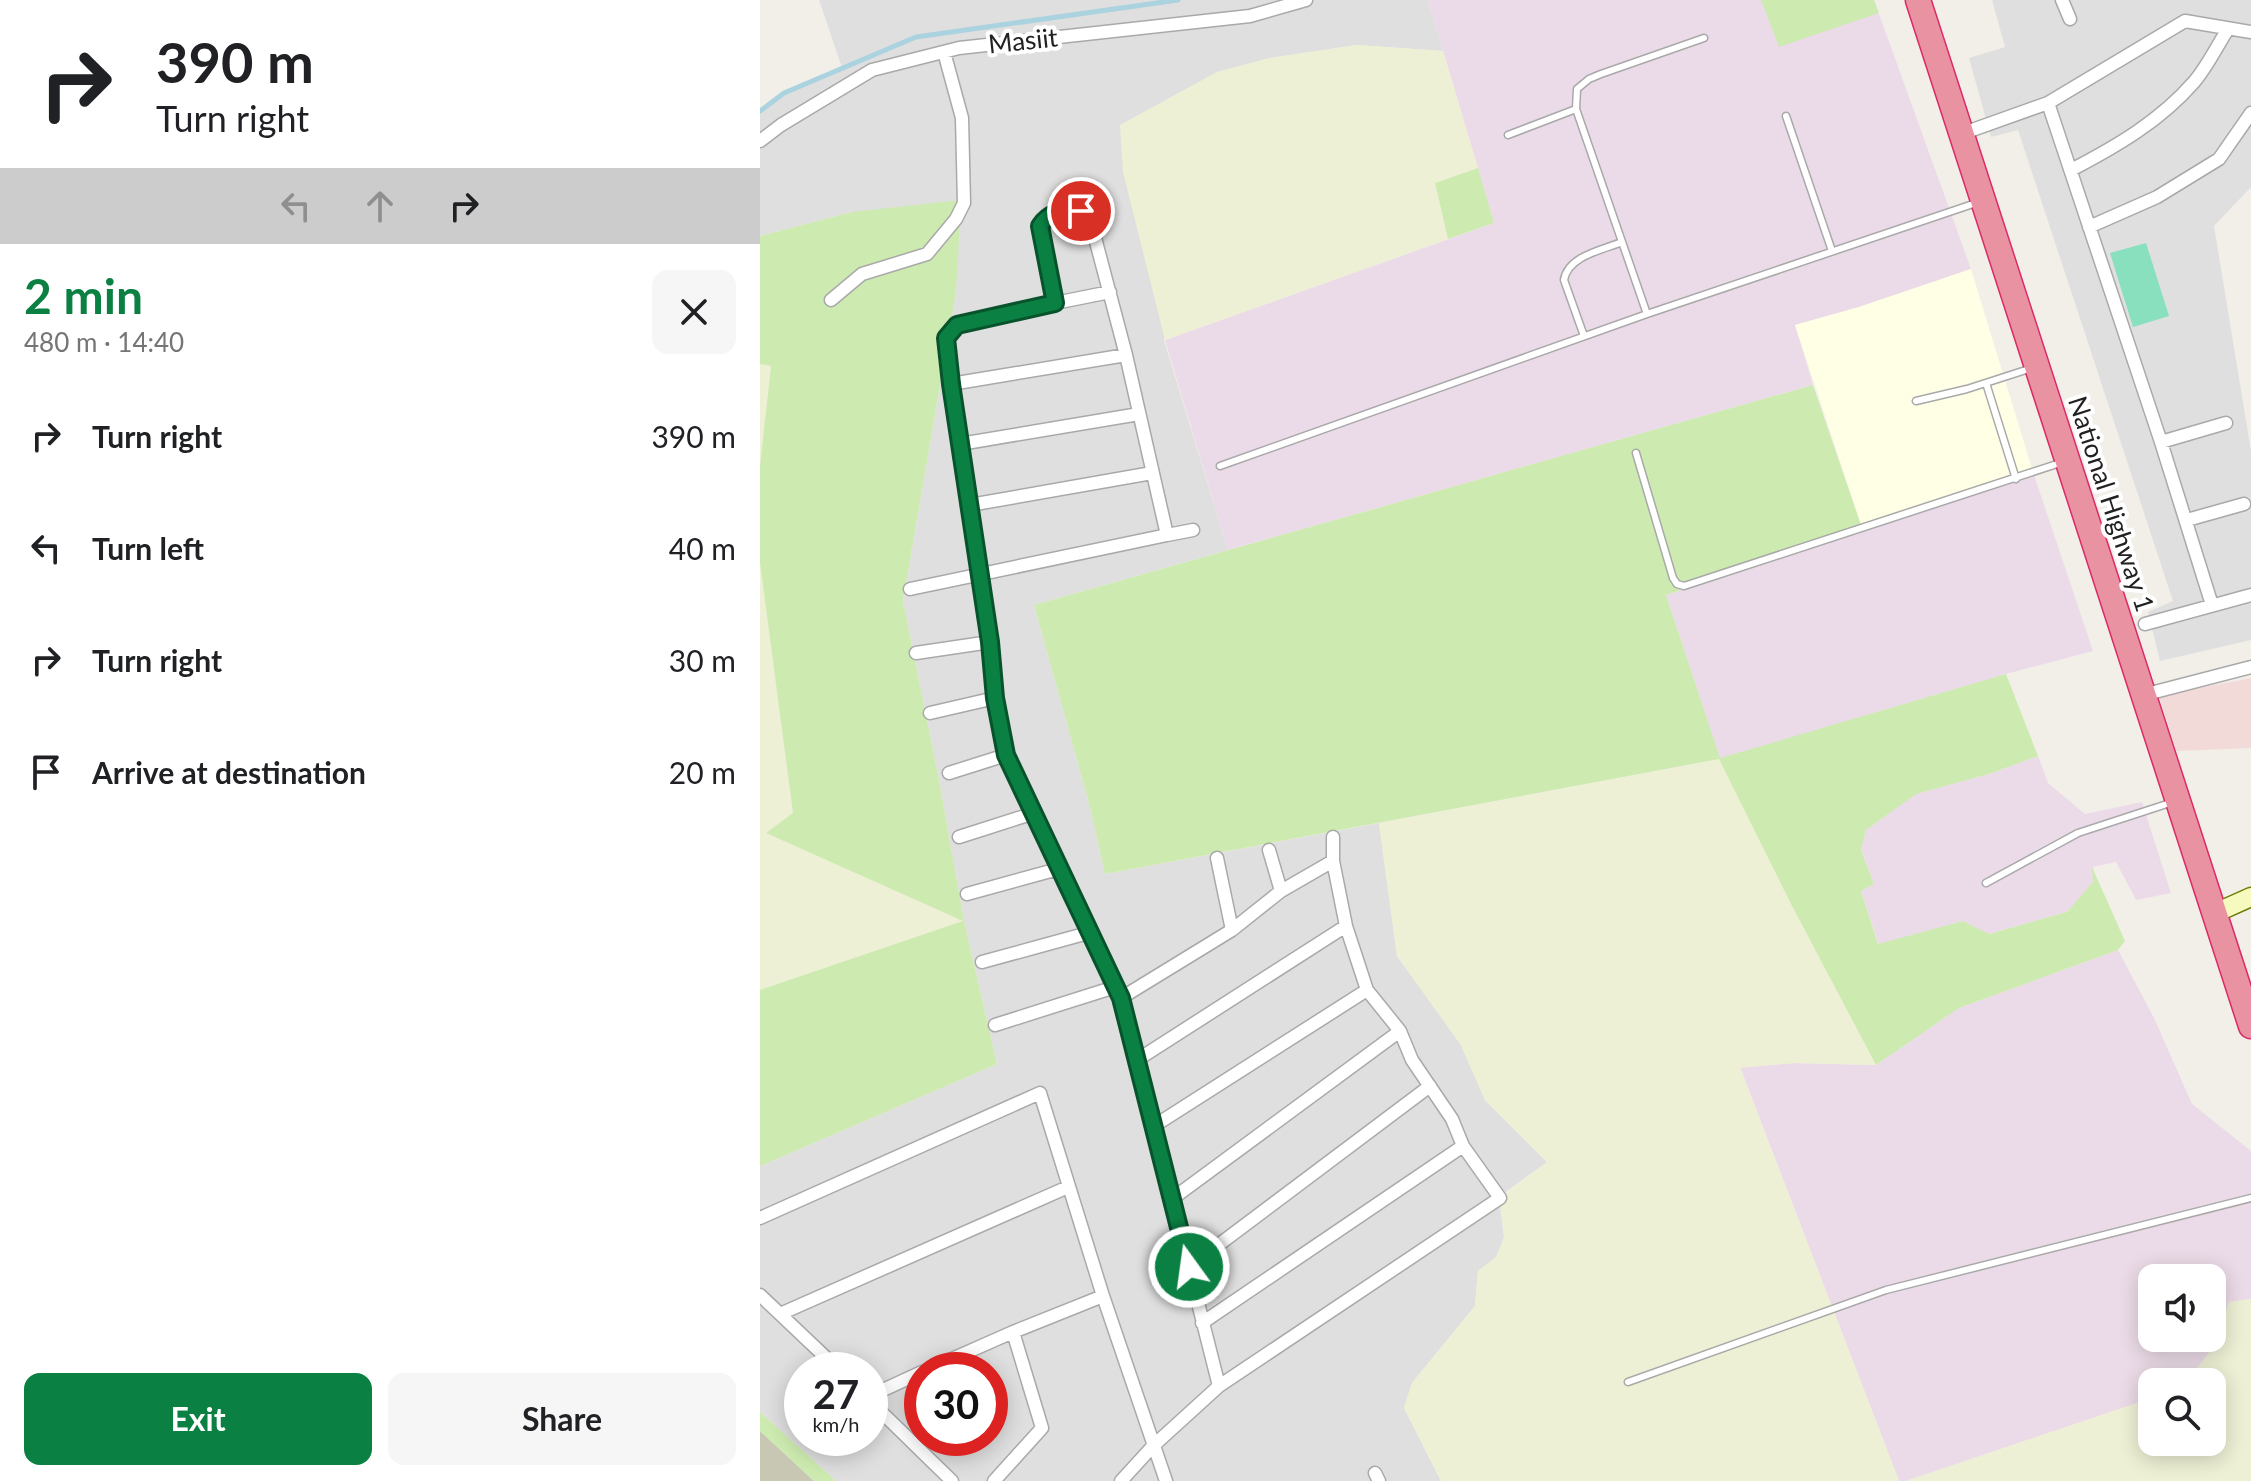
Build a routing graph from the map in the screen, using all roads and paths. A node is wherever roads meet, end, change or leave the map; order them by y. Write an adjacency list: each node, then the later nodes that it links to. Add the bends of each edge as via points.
1 (1306, 0): 8 (street, Masiit, via 1250,16)
2 (1918, 0): 13 (highway, National Highway 1)
3 (2062, 0): 4 (street)
4 (2070, 19)
5 (2228, 29): 6 (street); 9 (street, via 2185,21); 16 (street, via 2196,80 2161,115)
6 (2251, 32)
7 (1704, 38): 10 (lane, via 1589,79 1577,89)
8 (944, 52): 15 (street, Masiit, via 872,70); 22 (street, via 962,118 964,203 927,254 862,274)
9 (2048, 103): 13 (street); 16 (street)
10 (1576, 109): 14 (lane); 19 (lane)
11 (2251, 113): 18 (street, via 2219,159 2157,197)
12 (1786, 116): 20 (lane)
13 (1961, 134): 17 (highway, National Highway 1)
14 (1508, 135)
15 (760, 141)
16 (2071, 170): 18 (street)
17 (1983, 201): 20 (lane); 27 (highway, National Highway 1)
18 (2089, 227): 33 (street)
19 (1622, 242): 24 (lane); 25 (lane, via 1573,262 1566,270 1564,280)
20 (1832, 251): 24 (lane)
21 (1110, 292): 23 (street); 23 (street, via 1090,219 1081,211 1053,213 1040,226); 26 (street)
22 (831, 300)
23 (1055, 303): 29 (street, via 957,325 946,338)
24 (1647, 314): 25 (lane)
25 (1584, 336): 37 (lane)
26 (1126, 355): 29 (street); 31 (street)
27 (2036, 366): 28 (lane); 36 (highway, National Highway 1)
28 (1986, 383): 30 (lane); 39 (lane)
29 (951, 384): 34 (street)
30 (1916, 401)
31 (1139, 414): 34 (street); 38 (street)
32 (2226, 423): 33 (street)
33 (2161, 442): 42 (street)
34 (960, 444): 41 (street)
35 (1636, 453): 39 (lane, via 1673,578 1684,586)
36 (2067, 461): 39 (lane); 53 (highway, National Highway 1)
37 (1220, 466)
38 (1152, 473): 41 (street); 44 (street)
39 (2016, 479)
40 (2244, 504): 42 (street)
41 (970, 505): 45 (street)
42 (2187, 520): 48 (street)
43 (1193, 530): 44 (street)
44 (1167, 535): 45 (street)
45 (981, 574): 46 (street); 50 (street)
46 (910, 589)
47 (2251, 595): 48 (street)
48 (2212, 605): 49 (street)
49 (2145, 624)
50 (990, 642): 51 (street); 54 (street)
51 (916, 653)
52 (2251, 667): 53 (street)
53 (2143, 695): 58 (highway, National Highway 1)
54 (995, 698): 55 (street); 56 (street)
55 (930, 713)
56 (1006, 755): 57 (street); 59 (street)
57 (949, 773)
58 (2177, 801): 66 (lane, via 2078,833); 70 (highway, National Highway 1)
59 (1034, 813): 60 (street); 65 (street)
60 (959, 837)
61 (1333, 837): 64 (street)
62 (1269, 850): 67 (street)
63 (1217, 858): 72 (street)
64 (1333, 861): 67 (street); 71 (street)
65 (1058, 869): 68 (street); 73 (street)
66 (1986, 883)
67 (1281, 891): 72 (street)
68 (967, 894)
69 (2251, 897): 70 (street)
70 (2213, 914): 78 (highway, National Highway 1)
71 (1346, 926): 75 (street); 80 (street)
72 (1232, 930): 76 (street)
73 (1088, 933): 74 (street); 76 (street)
74 (982, 962)
75 (1367, 990): 79 (street); 82 (street)
76 (1118, 992): 77 (street); 80 (street)
77 (995, 1025)
78 (2251, 1026)
79 (1400, 1031): 81 (street); 86 (street)
80 (1137, 1060): 82 (street)
81 (1430, 1086): 83 (street); 88 (street)
82 (1154, 1126): 86 (street)
83 (1463, 1146): 92 (street); 97 (street, via 1500,1198)
84 (1068, 1187): 87 (street, via 1040,1093); 90 (street); 91 (street)
85 (2251, 1198): 96 (lane, via 1886,1290)
86 (1172, 1199): 88 (street)
87 (760, 1218)
88 (1189, 1267): 92 (street)
89 (760, 1295): 91 (street)
90 (1103, 1296): 93 (street); 99 (street)
91 (780, 1314): 94 (street)
92 (1202, 1323): 97 (street)
93 (1013, 1332): 95 (street); 101 (street, via 1042,1428)
94 (820, 1352)
95 (967, 1352)
96 (1628, 1382)
97 (1219, 1386): 99 (street)
98 (888, 1416): 100 (street)
99 (1153, 1446): 102 (street); 103 (street)
100 (952, 1481)
101 (994, 1481)
102 (1121, 1481)
103 (1166, 1481)

